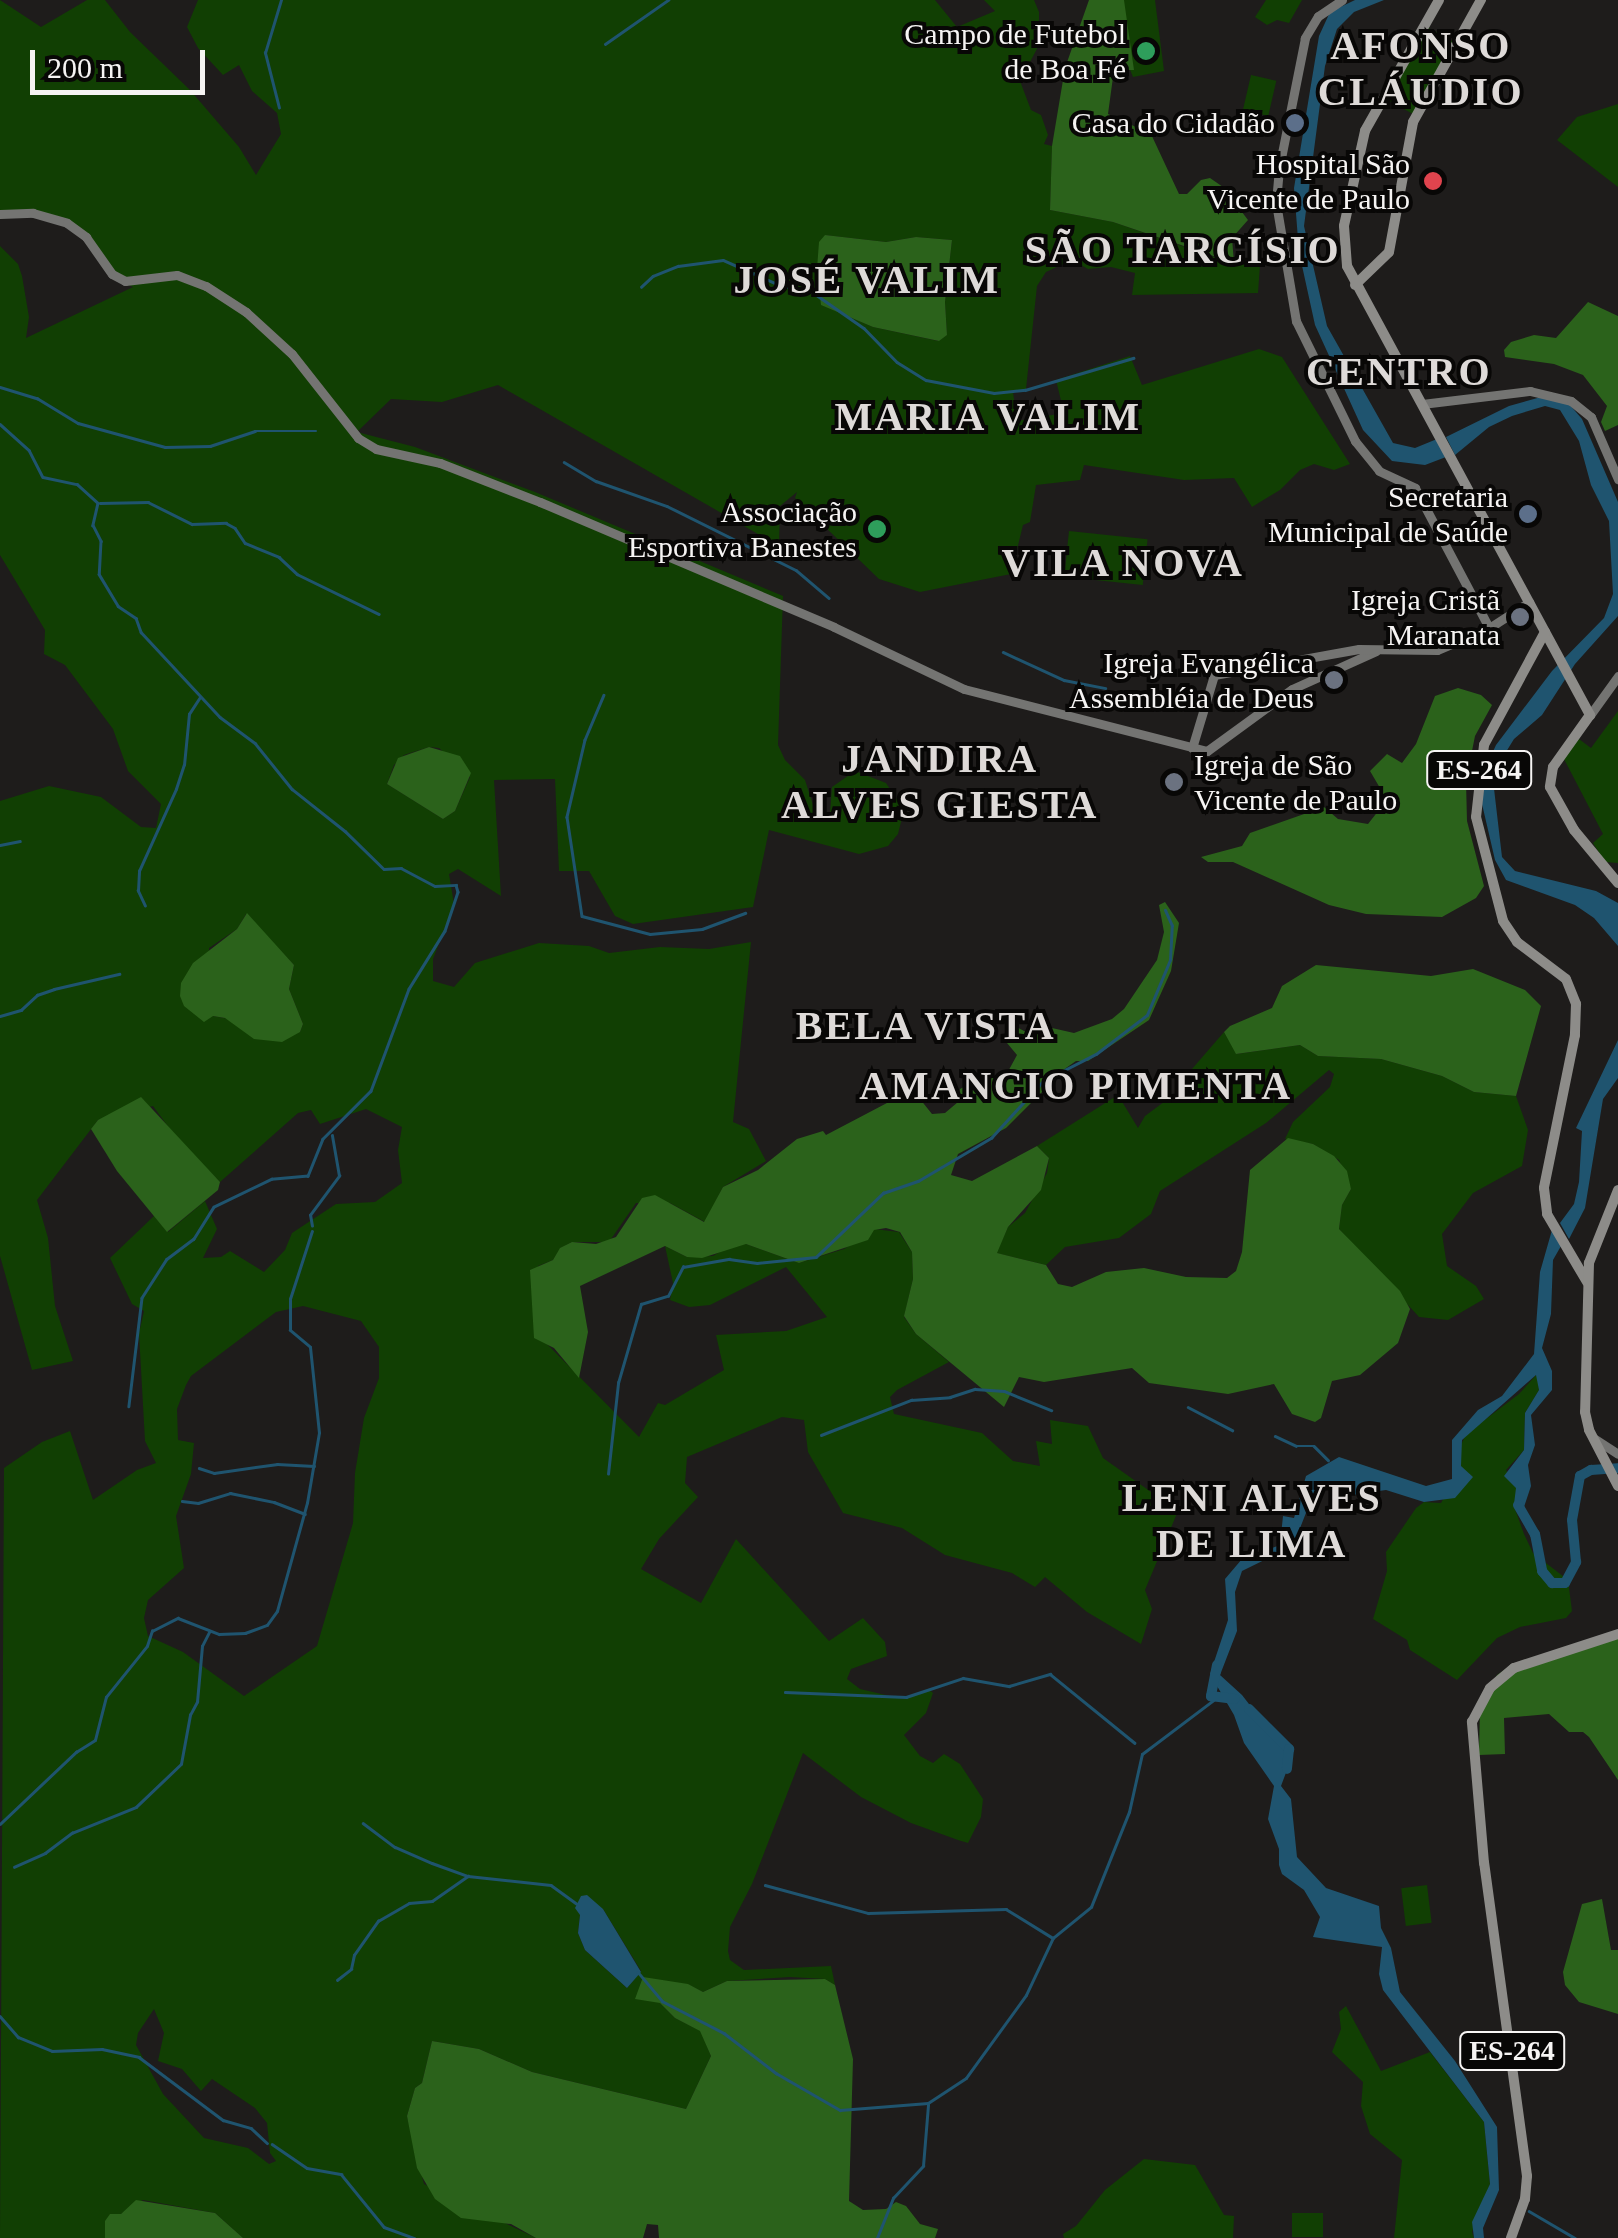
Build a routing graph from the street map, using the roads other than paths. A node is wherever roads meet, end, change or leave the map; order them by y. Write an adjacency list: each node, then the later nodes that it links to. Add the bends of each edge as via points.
1 (1342, 0): 9 (main road, via 1318,16 1305,38 1284,128 1276,204 1296,321 1370,463 1418,494)
2 (1439, 0): 5 (main road, via 1378,101 1361,143 1344,226)
3 (1481, 0): 5 (main road, via 1413,122 1389,252)
4 (0, 214): 14 (main road, via 32,212 68,223 125,281 196,279 292,354 368,445 464,471 870,642 964,690)
5 (1355, 284): 6 (main road)
6 (1422, 404): 7 (main road, via 1530,390 1571,401 1591,417); 8 (main road)
7 (1618, 479)
8 (1530, 602): 9 (main road); 10 (main road)
9 (1489, 628): 11 (main road, via 1437,650)
10 (1545, 632): 13 (main road); 17 (main road, ES-264, via 1492,726 1476,802 1481,849 1503,921 1517,942 1566,979 1576,1004 1544,1188 1553,1224)
11 (1376, 651): 14 (main road, via 1292,689 1212,750); 14 (main road, via 1214,676)
12 (1618, 676): 13 (main road)
13 (1590, 715): 15 (main road, ES-264, via 1553,767 1550,786 1565,817)
14 (1192, 748)
15 (1618, 883)
16 (1618, 1190): 17 (main road)
17 (1579, 1260): 18 (main road, via 1587,1282 1586,1412)
18 (1593, 1437): 19 (main road); 20 (main road)
19 (1618, 1454)
20 (1618, 1486)
21 (1618, 1634): 22 (main road, ES-264, via 1514,1668 1482,1698 1472,1722 1526,2176)
22 (1511, 2238)

